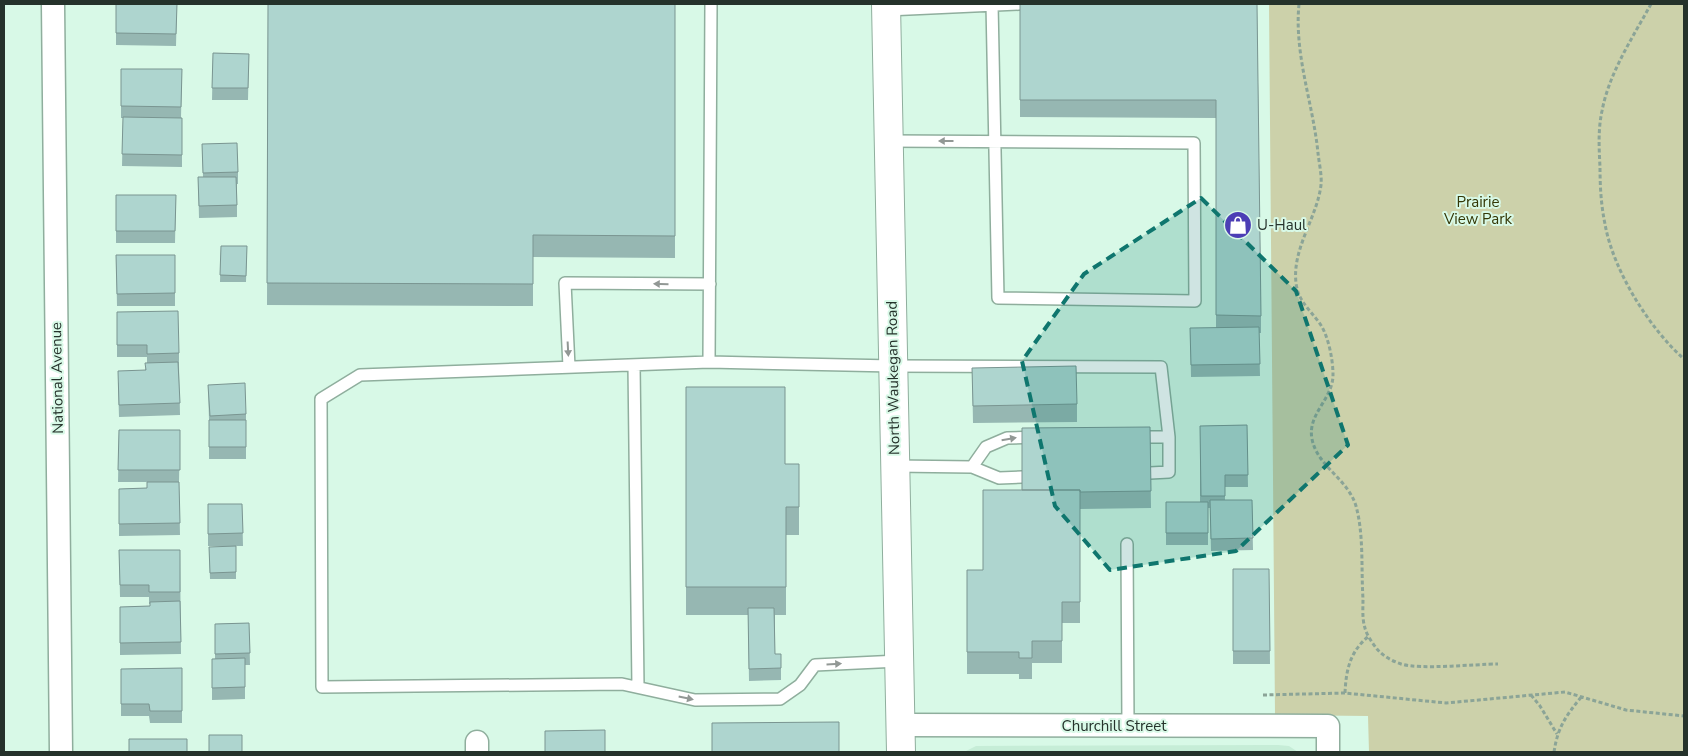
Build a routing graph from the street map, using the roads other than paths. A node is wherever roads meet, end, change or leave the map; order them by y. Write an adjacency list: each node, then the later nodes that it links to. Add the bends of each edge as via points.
1 (53, 4): 25 (street, National Avenue)
2 (711, 4): 8 (lane)
3 (992, 4): 4 (lane); 5 (lane); 7 (lane)
4 (1019, 4)
5 (886, 7): 6 (main road, North Waukegan Road)
6 (889, 141): 7 (lane, one-way to 6); 11 (main road, North Waukegan Road)
7 (995, 141): 7 (lane, via 998,298 1195,301 1194,143)
8 (710, 284): 9 (lane); 12 (lane, one-way to 12, via 565,283)
9 (709, 362): 10 (lane); 11 (lane)
10 (634, 365): 12 (lane); 22 (lane)
11 (893, 366): 15 (lane, via 1161,366); 16 (main road, North Waukegan Road)
12 (568, 368): 22 (lane, via 360,375 321,399 322,687 622,684)
13 (1045, 437): 17 (lane, one-way to 13, via 986,447 1007,438)
14 (1121, 437): 15 (lane)
15 (1169, 437): 18 (lane, via 1168,472)
16 (895, 466): 17 (lane); 21 (main road, North Waukegan Road)
17 (972, 467): 19 (lane, via 999,478)
18 (1150, 473)
19 (1022, 477)
20 (1128, 544): 24 (lane)
21 (899, 661): 22 (lane, one-way to 21, via 694,700 780,699 800,685 816,665); 23 (main road, North Waukegan Road)
22 (638, 688)
23 (900, 725): 24 (street, Churchill Street); 26 (main road, North Waukegan Road)
24 (1128, 726): 27 (street, Churchill Street, via 1328,726)
25 (60, 752)
26 (900, 752)
27 (1328, 752)

